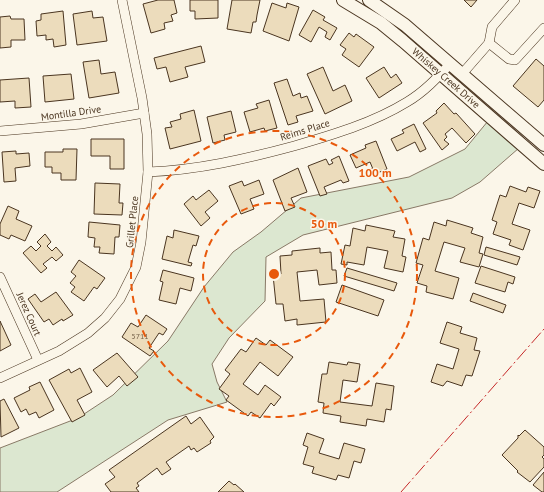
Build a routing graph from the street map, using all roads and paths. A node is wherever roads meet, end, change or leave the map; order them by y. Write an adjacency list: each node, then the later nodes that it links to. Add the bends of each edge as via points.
1 (122, 0): 10 (street, Grillet Place)
2 (342, 0): 8 (street, Whiskey Creek Drive, via 381,23)
3 (369, 0): 7 (street, Whiskey Creek Drive, via 405,25)
4 (515, 0): 6 (street, via 492,27)
5 (544, 28): 6 (street, via 515,60 509,59)
6 (489, 43): 9 (street)
7 (450, 64): 8 (street, Reims Place); 9 (street, Whiskey Creek Drive)
8 (441, 74): 13 (street, Whiskey Creek Drive); 14 (street, Reims Place, via 407,103 323,137 229,162 184,170)
9 (462, 74): 12 (street, Whiskey Creek Drive)
10 (144, 113): 11 (street, Montilla Drive, via 81,124); 14 (street, Grillet Place)
11 (0, 131)
12 (544, 145)
13 (544, 164)
14 (148, 172): 16 (street, Grillet Place, via 139,254 126,289 105,318 88,333 70,346)
15 (0, 277): 16 (street, Jerez Court)
16 (38, 360): 17 (street, Grillet Place)
17 (0, 378)

